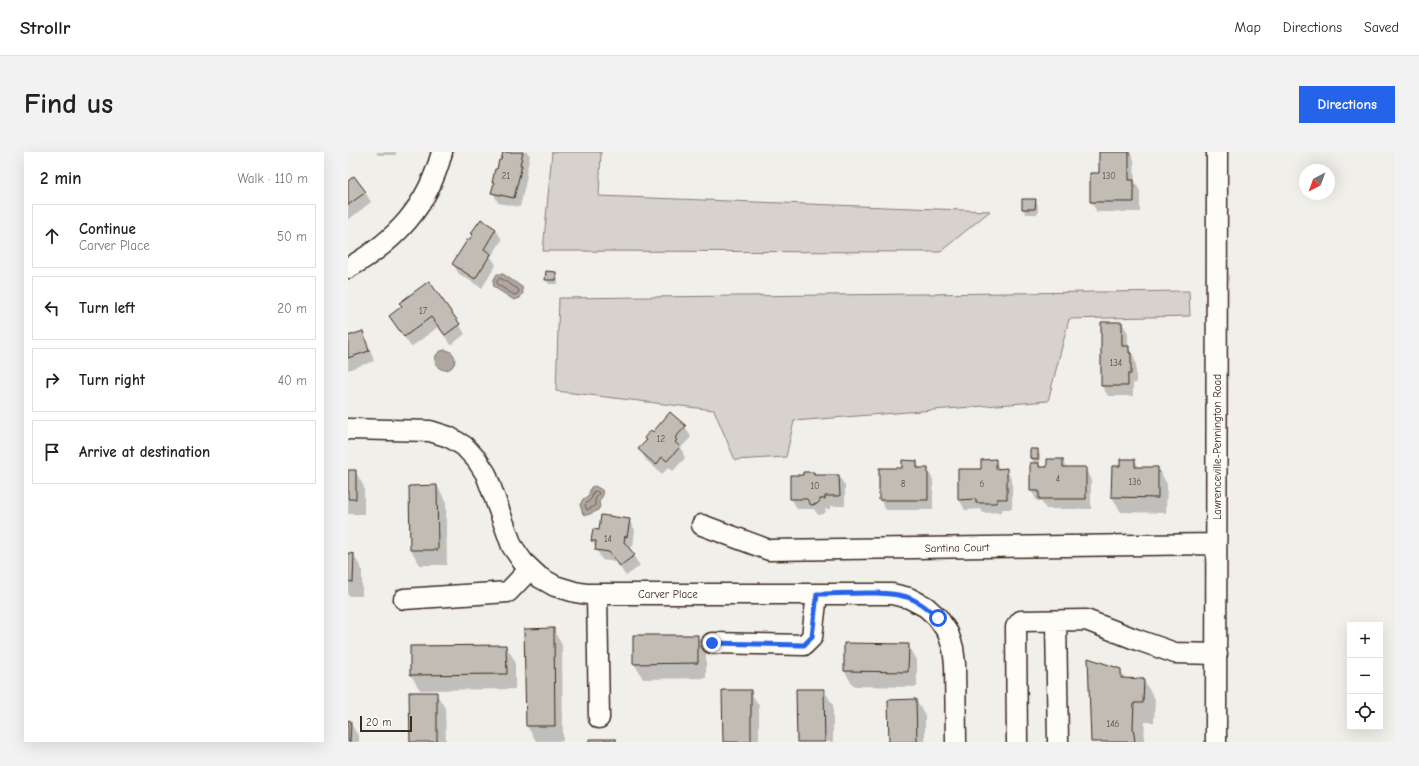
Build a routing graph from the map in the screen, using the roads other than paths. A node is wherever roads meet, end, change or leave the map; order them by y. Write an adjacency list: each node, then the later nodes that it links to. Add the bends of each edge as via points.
1 (442, 152): 3 (street, via 438,168 424,197 408,220 367,258)
2 (1217, 152): 6 (street, Lawrenceville-Pennington Road)
3 (348, 268)
4 (348, 429): 7 (street, Carver Place, via 430,431 449,437 464,446 478,460 486,474 512,546)
5 (702, 525): 6 (street, Santina Court, via 769,550)
6 (1216, 544): 13 (street, Lawrenceville-Pennington Road)
7 (530, 569): 8 (street, Carver Place, via 555,586 575,592); 10 (street, via 508,592)
8 (597, 594): 9 (street, Carver Place); 14 (street)
9 (817, 594): 12 (street, via 812,637 804,645); 15 (street, Carver Place, via 892,594 909,598 926,607 938,618 948,633 953,648)
10 (404, 599)
11 (1056, 621): 13 (street, via 1086,620 1175,653); 16 (street, via 1021,621 1016,627); 17 (street)
12 (712, 643)
13 (1216, 654): 18 (street, Lawrenceville-Pennington Road)
14 (599, 718)
15 (956, 742)
16 (1017, 742)
17 (1058, 742)
18 (1216, 742)

